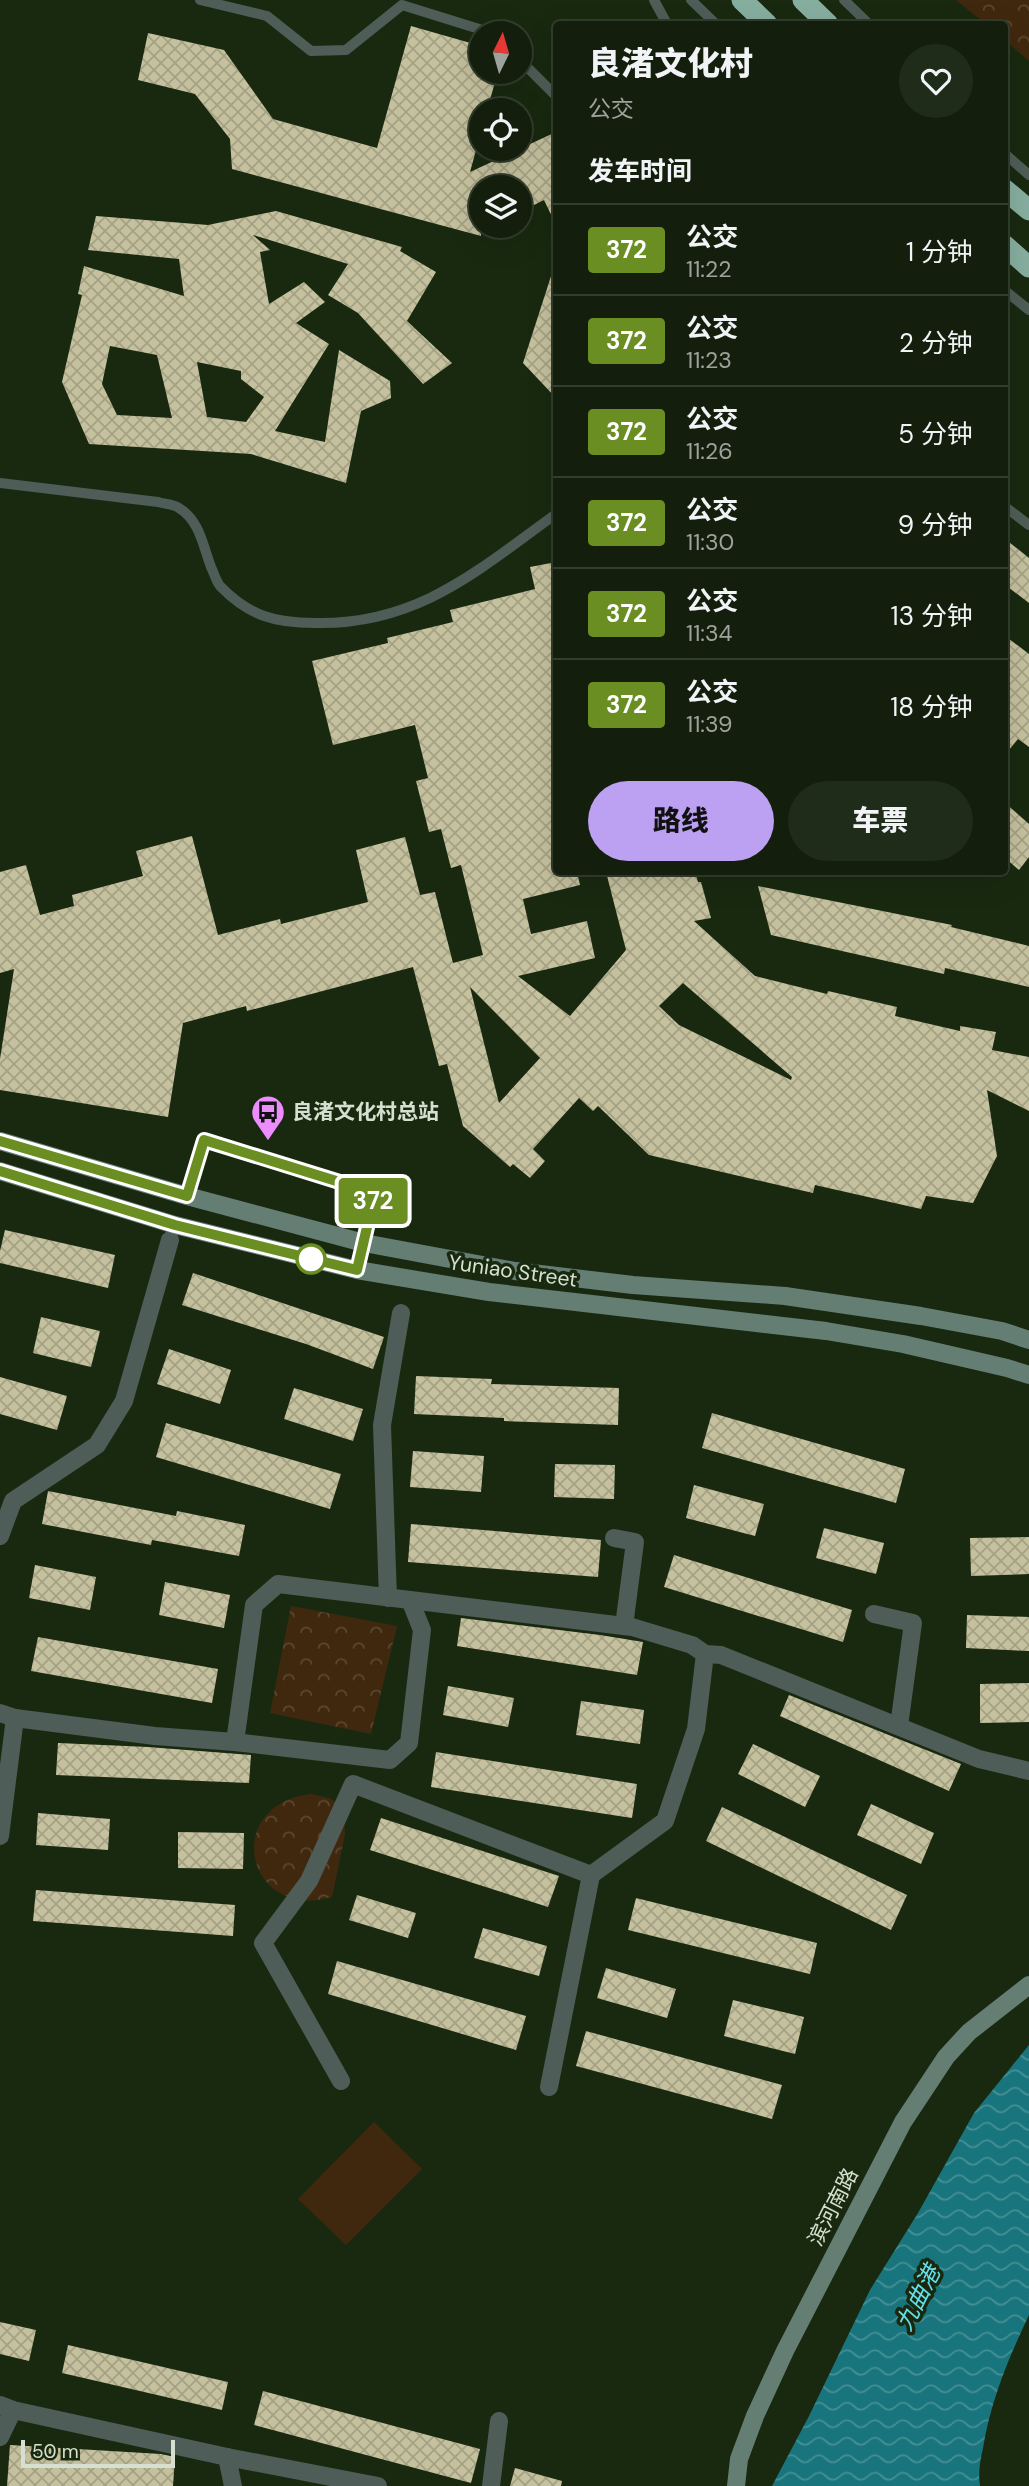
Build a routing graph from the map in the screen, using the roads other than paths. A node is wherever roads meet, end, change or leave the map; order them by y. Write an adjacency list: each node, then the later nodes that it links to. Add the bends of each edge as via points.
1 (200, 0): 12 (lane, via 267,16 312,51 346,50 402,5)
2 (654, 0): 7 (lane)
3 (691, 0): 8 (lane)
4 (742, 0): 9 (highway)
5 (803, 0): 10 (highway)
6 (844, 0): 11 (lane)
7 (665, 21)
8 (713, 21)
9 (764, 21)
10 (825, 21)
11 (866, 21)
12 (469, 26)
13 (532, 72): 14 (lane)
14 (553, 93)
15 (1008, 156): 16 (lane)
16 (1029, 174)
17 (1008, 192): 18 (highway)
18 (1029, 210)
19 (1008, 249): 20 (highway)
20 (1029, 267)
21 (1008, 293): 22 (lane)
22 (1029, 310)
23 (0, 483): 25 (lane, via 178,507 203,537 218,583 243,606 268,619 299,623 342,624 415,606 470,575)
24 (1008, 509): 26 (lane)
25 (553, 516)
26 (1029, 525)
27 (0, 1141): 29 (main road, Yuniao Street)
28 (0, 1171): 32 (main road, Yuniao Street, via 175,1225)
29 (187, 1196): 31 (main road, Yuniao Street); 31 (lane, via 204,1140 375,1193)
30 (170, 1240): 36 (street, via 124,1401 97,1445 13,1501)
31 (364, 1243): 32 (lane); 34 (main road, Yuniao Street, via 515,1271 799,1298 921,1316)
32 (357, 1270): 35 (main road, Yuniao Street, via 489,1292 826,1331)
33 (401, 1313): 38 (street, via 382,1425)
34 (1029, 1340)
35 (1028, 1371)
36 (0, 1536)
37 (614, 1538): 41 (street, via 635,1542)
38 (388, 1598): 39 (street); 45 (street, via 278,1584 254,1605)
39 (410, 1600): 41 (street); 45 (street, via 422,1630 412,1718 408,1743 390,1760)
40 (874, 1614): 44 (street, via 913,1623)
41 (624, 1626): 42 (street, via 692,1645)
42 (705, 1654): 44 (street, via 721,1655); 48 (street, via 696,1729 665,1821)
43 (8, 1715): 45 (street); 47 (street)
44 (899, 1727): 46 (street, via 979,1759)
45 (235, 1742)
46 (1029, 1771)
47 (0, 1836)
48 (591, 1875): 50 (street, via 353,1784 309,1881 262,1943); 51 (street)
49 (1029, 1985): 59 (main road, 滨河南路, via 969,2032 946,2057 903,2122 755,2416 739,2459)
50 (341, 2081)
51 (549, 2087)
52 (6, 2408): 54 (street); 55 (street)
53 (499, 2421): 58 (street)
54 (0, 2437)
55 (227, 2457): 56 (street); 57 (street)
56 (233, 2486)
57 (378, 2486)
58 (491, 2486)
59 (736, 2486)

